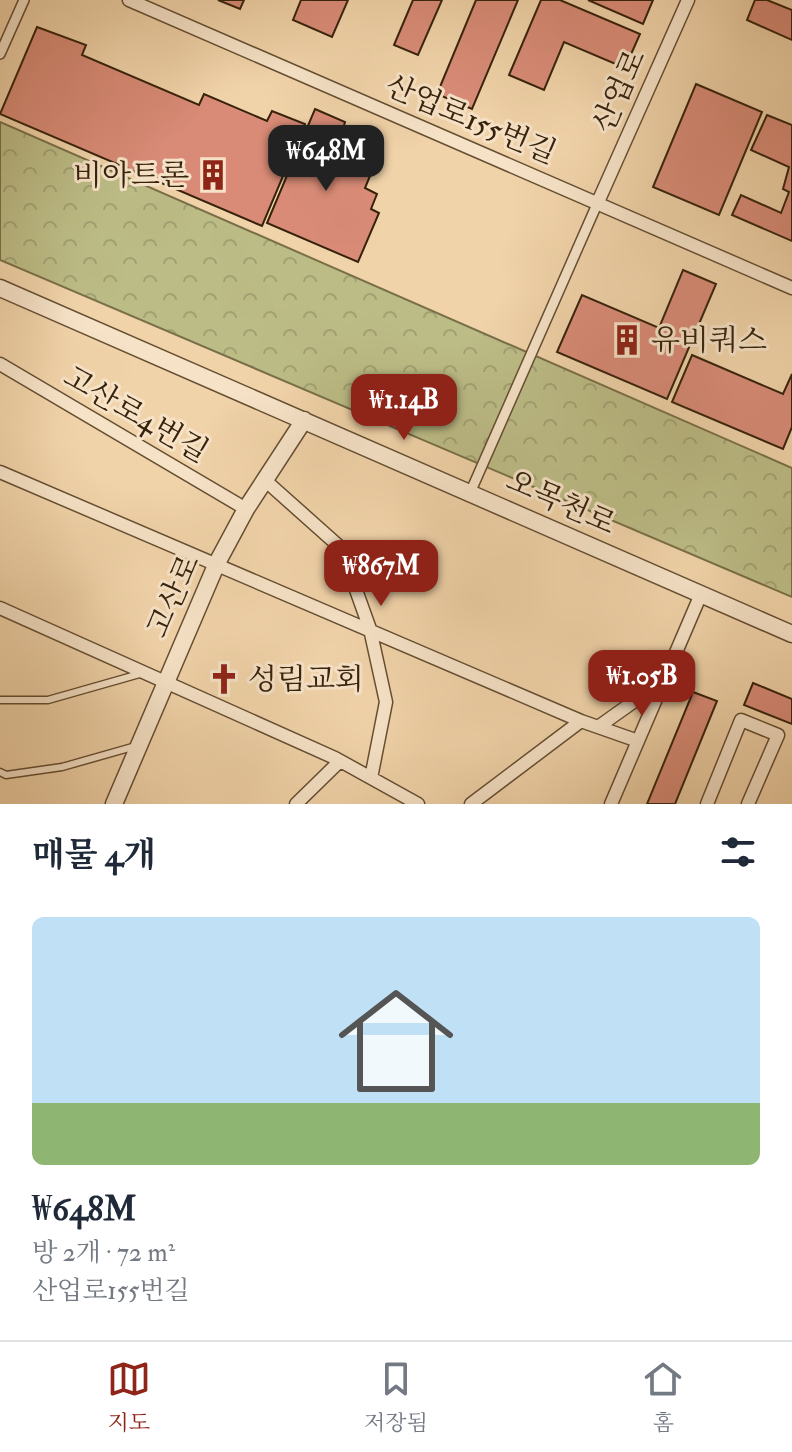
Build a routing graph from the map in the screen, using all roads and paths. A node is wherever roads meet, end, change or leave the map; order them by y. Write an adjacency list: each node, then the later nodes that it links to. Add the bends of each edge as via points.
1 (24, 0): 4 (street)
2 (129, 0): 5 (street, 산업로155번길)
3 (688, 0): 5 (street, 산업로)
4 (0, 54)
5 (598, 202): 7 (street, 산업로155번길); 12 (street)
6 (0, 288): 9 (street, 오목천로)
7 (792, 288)
8 (2, 369): 13 (street, 고산로4번길)
9 (304, 420): 11 (street, 고산로); 12 (street, 오목천로)
10 (0, 472): 14 (street)
11 (267, 482): 13 (street, 고산로); 17 (street, via 341,548)
12 (470, 493): 15 (street, 오목천로)
13 (246, 509): 14 (street, 고산로)
14 (217, 563): 17 (street); 21 (street, 고산로)
15 (701, 594): 18 (street, 오목천로); 20 (street)
16 (0, 608): 19 (street)
17 (370, 629): 23 (street); 29 (street, via 386,702)
18 (792, 634)
19 (146, 672): 21 (street); 22 (lane, via 48,700)
20 (665, 680): 24 (street); 25 (street)
21 (165, 685): 26 (street, 고산로); 27 (street)
22 (0, 700)
23 (581, 721): 24 (street); 33 (street)
24 (598, 727): 25 (street)
25 (638, 741): 34 (street)
26 (139, 745): 28 (lane, via 62,767); 30 (street, 고산로)
27 (340, 761): 29 (street); 31 (street)
28 (0, 772)
29 (371, 778): 32 (street)
30 (114, 804)
31 (296, 804)
32 (418, 804)
33 (471, 804)
34 (611, 804)
35 (707, 804): 36 (street, via 741,720 778,735)
36 (748, 804)

